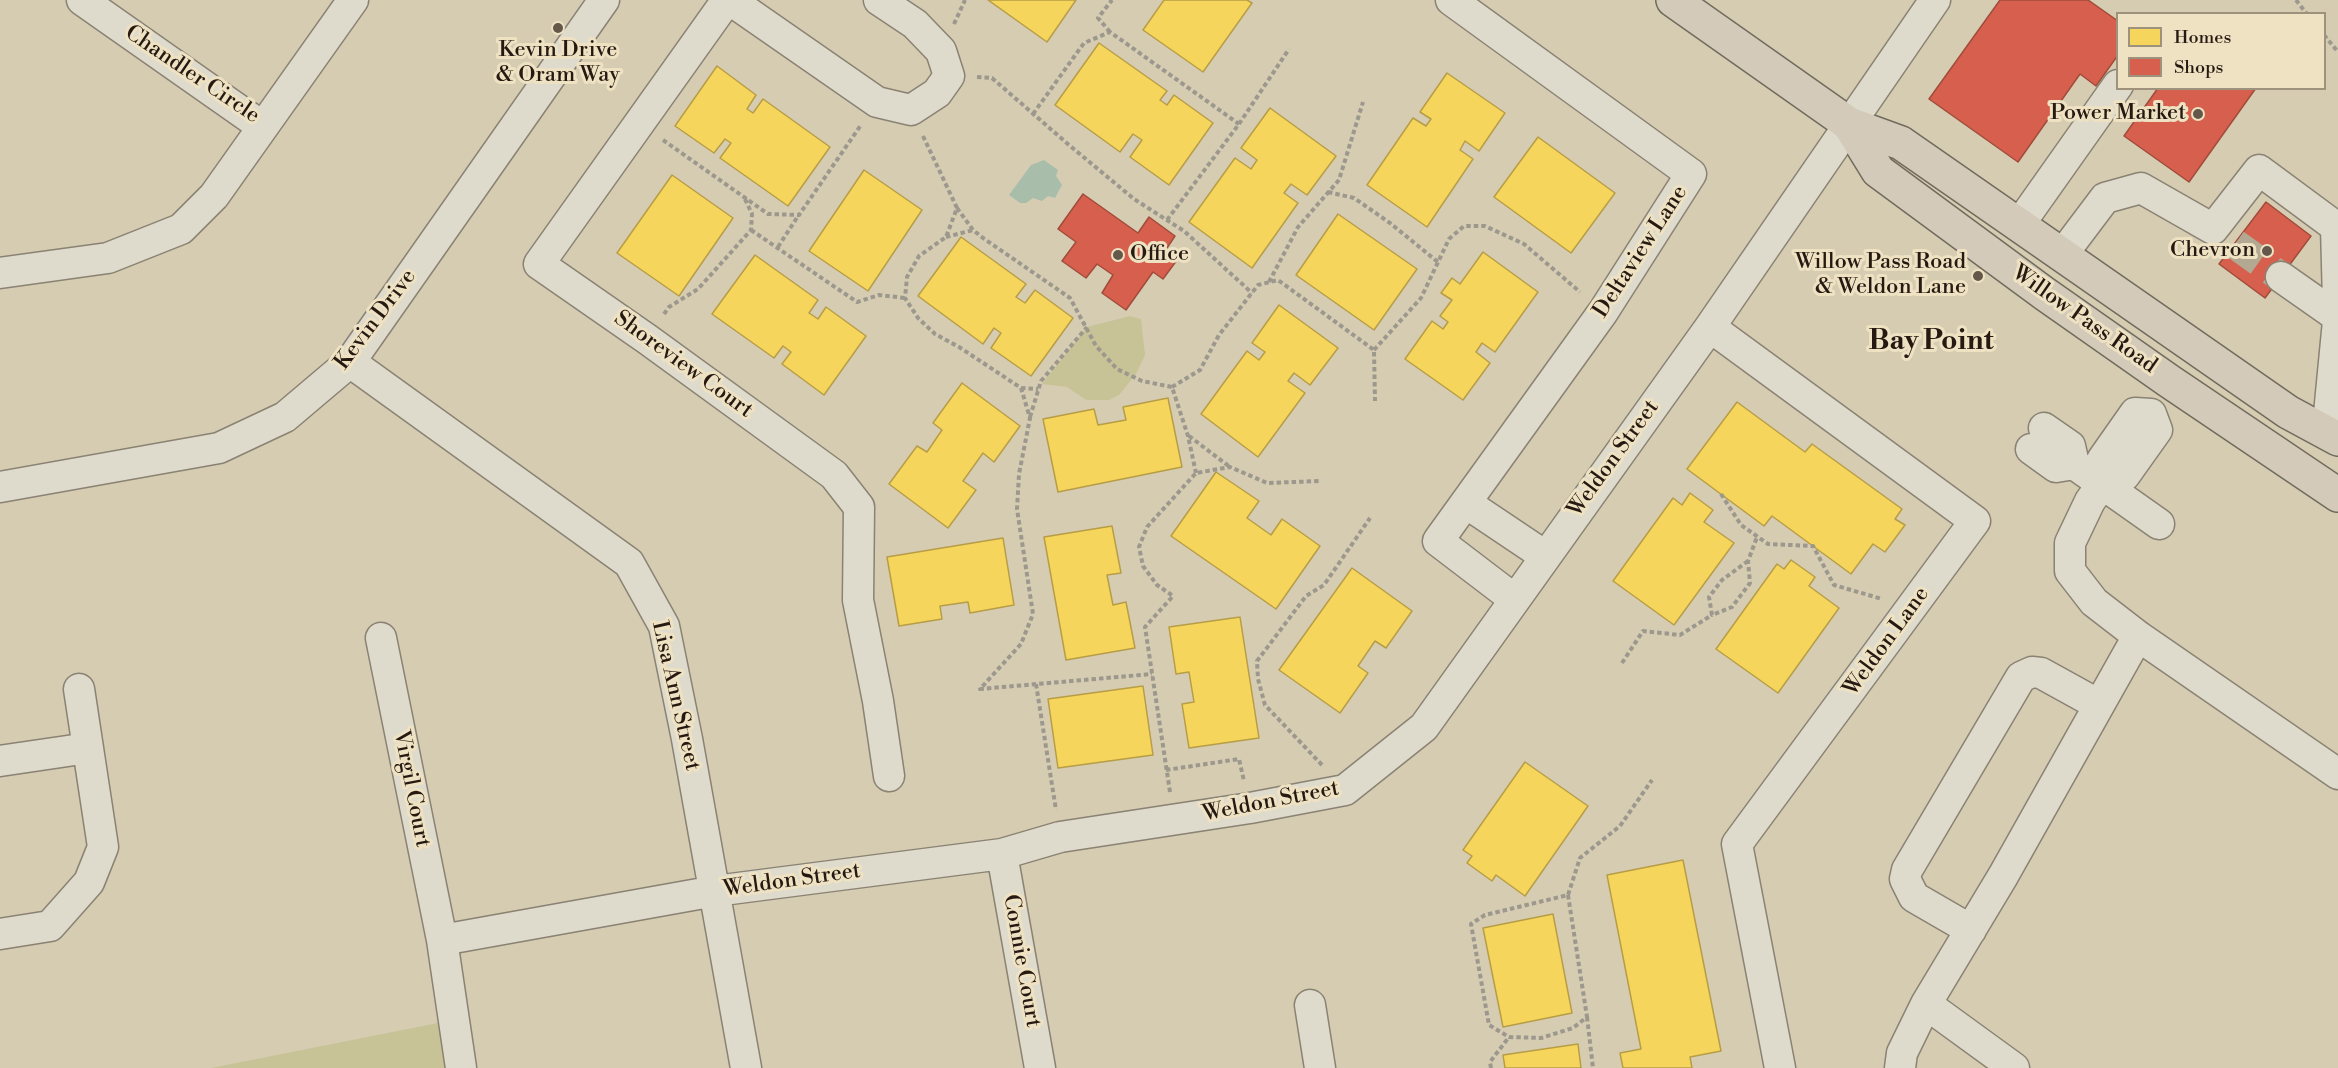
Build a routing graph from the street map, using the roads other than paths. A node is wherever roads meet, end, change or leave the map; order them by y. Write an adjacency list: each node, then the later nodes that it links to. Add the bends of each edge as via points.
1 (82, 0): 11 (street, Chandler Circle)
2 (353, 0): 11 (street, Chandler Circle)
3 (604, 0): 19 (street, Kevin Drive)
4 (729, 0): 5 (street, via 877,102 911,110 937,93 949,76 940,51 915,24); 37 (street, Shoreview Court, via 539,264 834,475 859,507 858,600)
5 (879, 0)
6 (1451, 0): 26 (street, Deltaview Lane, via 1691,174 1603,312)
7 (1673, 0): 10 (main road, Willow Pass Road)
8 (1935, 0): 10 (street, Weldon Street)
9 (2116, 88): 12 (street)
10 (1850, 124): 12 (main road, Willow Pass Road, via 1901,143); 18 (street, Weldon Street); 20 (main road, Willow Pass Road, via 1878,171)
11 (263, 127): 14 (street, via 214,196 181,229 108,258)
12 (2019, 225): 13 (main road, Willow Pass Road)
13 (2061, 255): 16 (street, via 2105,198 2141,188 2224,236 2259,170 2336,227); 21 (main road, Willow Pass Road, via 2288,412)
14 (0, 273)
15 (2281, 277): 17 (street)
16 (2338, 302)
17 (2338, 319): 21 (street)
18 (1710, 327): 28 (street, Weldon Street); 49 (street, Weldon Lane, via 1975,521 1737,844)
19 (350, 362): 24 (street, Kevin Drive, via 285,417 219,448); 39 (street, Lisa Ann Street, via 629,563 664,626)
20 (2172, 384): 23 (street, via 2151,414 2157,430 2125,475); 25 (main road, Willow Pass Road)
21 (2333, 436)
22 (2037, 439): 23 (street, via 2070,446 2074,464)
23 (2107, 479): 27 (street); 30 (street, via 2090,501 2070,543 2070,571 2094,602)
24 (0, 487)
25 (2338, 495)
26 (1466, 502): 28 (street); 29 (street, Deltaview Lane, via 1438,541)
27 (2159, 524)
28 (1545, 556): 29 (street, Weldon Street)
29 (1514, 599): 38 (street, Weldon Street, via 1424,727 1345,790 1060,837)
30 (2138, 636): 33 (street); 36 (street)
31 (381, 638): 42 (street, Virgil Court)
32 (79, 689): 34 (street)
33 (2099, 705): 40 (street); 40 (street, via 2041,673 2021,677 1907,870 1905,879 1914,897)
34 (88, 748): 35 (street); 41 (street, via 103,847 89,882 50,926)
35 (0, 761)
36 (2338, 774)
37 (889, 776)
38 (1002, 854): 39 (street, Weldon Street); 47 (street, Connie Court)
39 (715, 891): 42 (street, Weldon Street); 46 (street, Lisa Ann Street)
40 (1971, 930): 43 (street)
41 (0, 934)
42 (442, 940): 45 (street, Virgil Court)
43 (1926, 1004): 50 (street, via 1902,1053); 51 (street)
44 (1310, 1005): 48 (street)
45 (461, 1068)
46 (746, 1068)
47 (1040, 1068)
48 (1320, 1068)
49 (1780, 1068)
50 (1900, 1068)
51 (2014, 1068)

